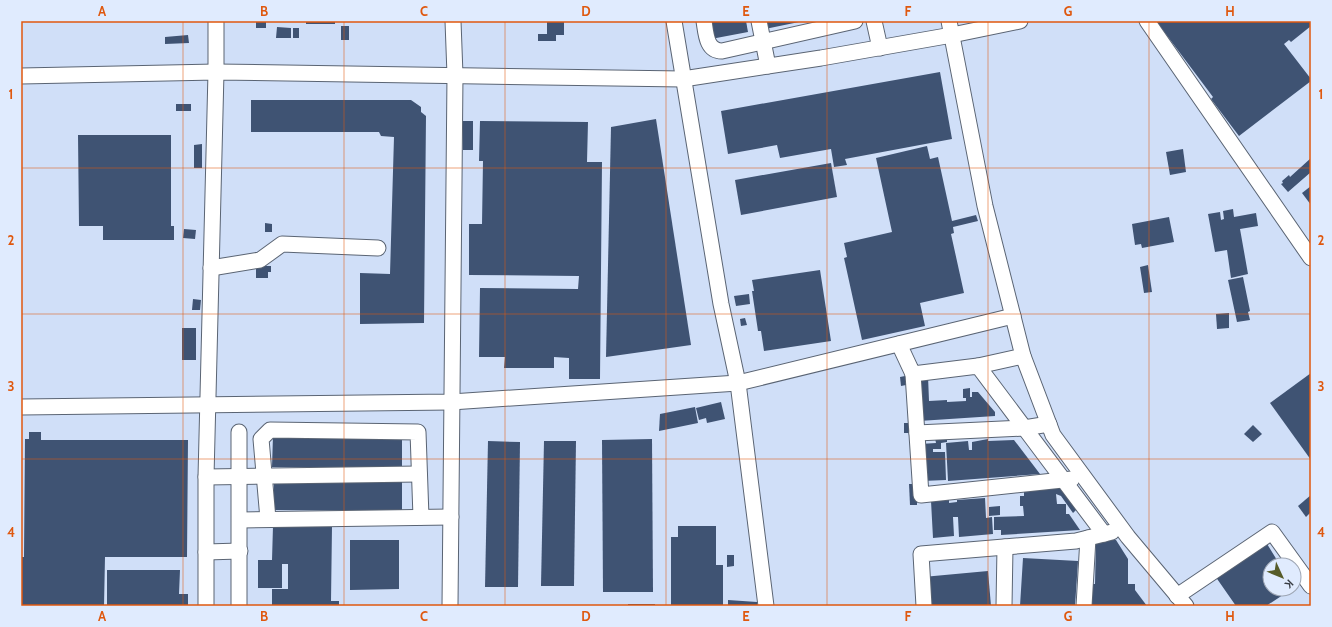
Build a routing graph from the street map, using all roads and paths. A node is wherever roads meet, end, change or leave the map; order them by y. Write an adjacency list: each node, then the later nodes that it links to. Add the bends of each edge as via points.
1 (216, 21): 15 (street)
2 (453, 21): 16 (street)
3 (674, 21): 18 (street)
4 (704, 21): 12 (street, via 708,42 715,50 722,51)
5 (759, 21): 12 (street)
6 (855, 21): 10 (street)
7 (874, 21): 13 (street)
8 (1020, 21): 11 (street)
9 (1147, 21): 20 (street)
10 (819, 25): 12 (street)
11 (950, 28): 13 (street); 22 (street, via 985,206)
12 (764, 42): 14 (street)
13 (880, 48): 14 (street)
14 (768, 66): 18 (street)
15 (216, 72): 16 (street); 17 (street); 21 (street)
16 (455, 75): 18 (street); 28 (street)
17 (21, 76)
18 (683, 79): 27 (street, via 720,304)
19 (378, 248): 21 (street, via 282,244 260,260)
20 (1311, 258)
21 (211, 268): 29 (street)
22 (1013, 316): 23 (street); 24 (street)
23 (900, 344): 26 (street); 27 (street)
24 (1023, 356): 25 (street); 31 (street)
25 (978, 366): 26 (street); 32 (street)
26 (912, 374): 34 (street)
27 (738, 383): 28 (street); 56 (street)
28 (451, 402): 29 (street); 42 (street)
29 (208, 405): 30 (street); 38 (street)
30 (21, 407)
31 (1049, 424): 32 (street); 39 (street, via 1053,435)
32 (1024, 428): 34 (street); 40 (street)
33 (239, 432): 36 (street)
34 (917, 433): 40 (street, via 921,495)
35 (419, 474): 37 (street); 37 (street, via 418,432 270,430 261,439); 41 (street)
36 (238, 476): 37 (street); 38 (street); 43 (street)
37 (264, 476): 44 (street)
38 (206, 477): 50 (street)
39 (1085, 478): 40 (street); 45 (street)
40 (1063, 480): 46 (street)
41 (421, 517): 42 (street); 44 (street)
42 (450, 517): 55 (street)
43 (240, 520): 44 (street); 49 (street)
44 (268, 520)
45 (1122, 529): 46 (street); 52 (street)
46 (1104, 534): 47 (street)
47 (1088, 538): 48 (street); 59 (street)
48 (1005, 548): 57 (street, via 921,554); 58 (street)
49 (240, 551): 50 (street); 54 (street)
50 (206, 552): 53 (street)
51 (1311, 586): 52 (street, via 1272,532)
52 (1182, 601)
53 (206, 606)
54 (239, 606)
55 (450, 606)
56 (766, 606)
57 (924, 606)
58 (1004, 606)
59 (1084, 606)

